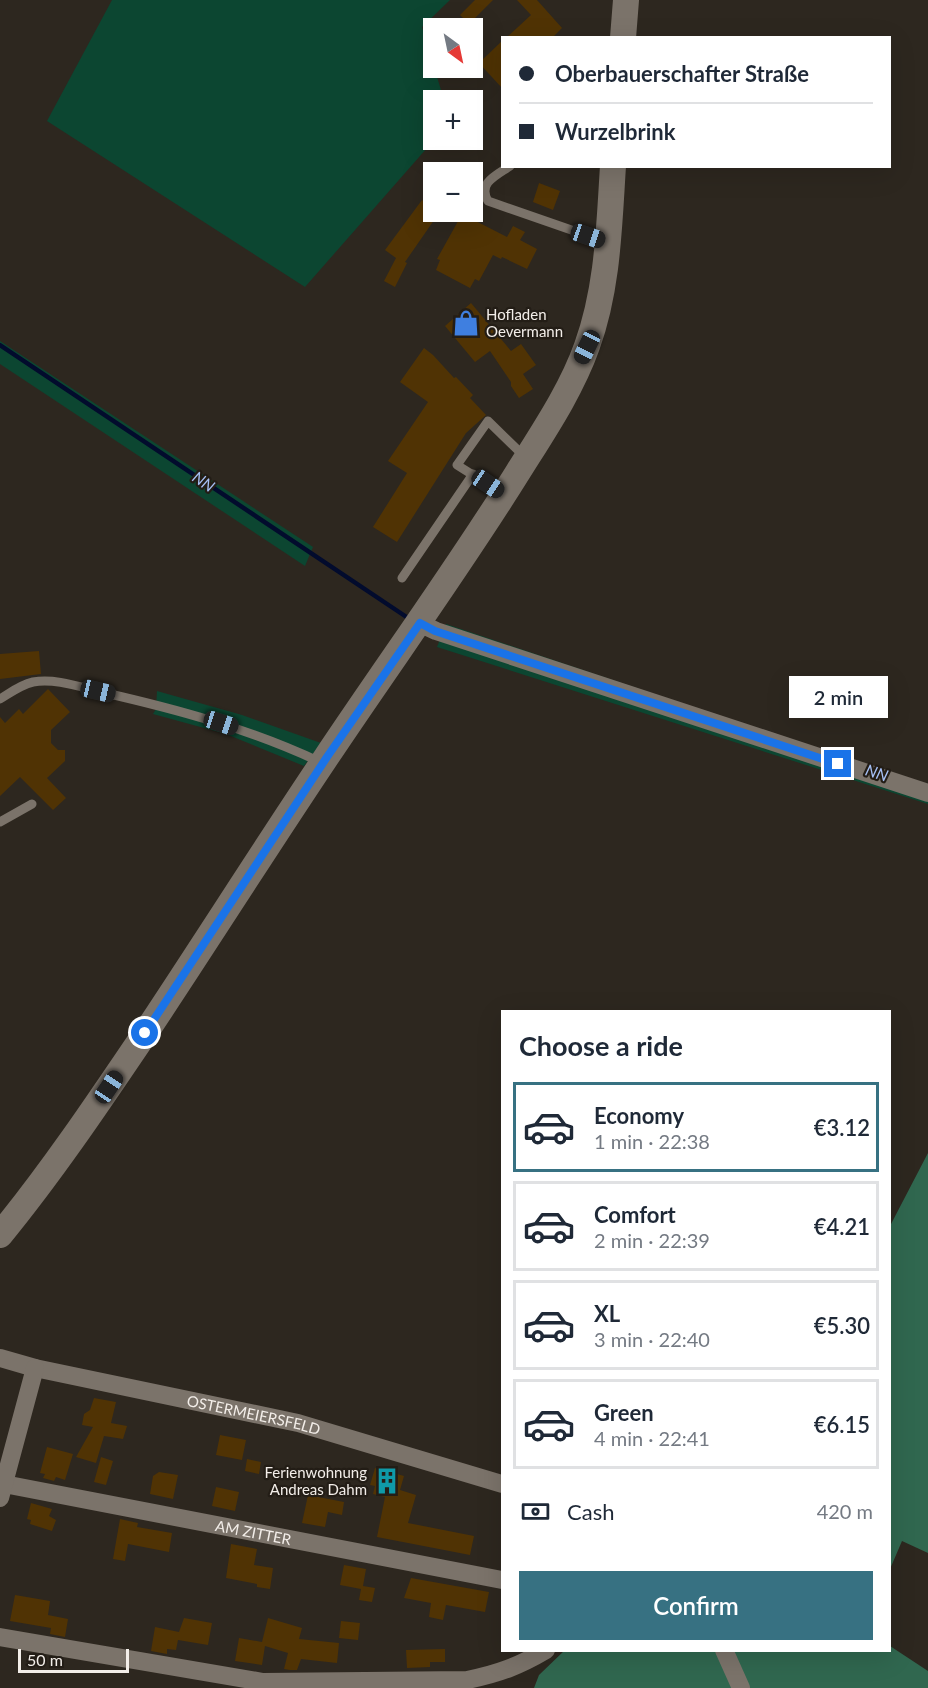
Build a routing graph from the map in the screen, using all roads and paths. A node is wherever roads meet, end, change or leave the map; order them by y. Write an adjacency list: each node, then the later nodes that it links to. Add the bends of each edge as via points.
1 (626, 0): 2 (main road)
2 (622, 36)
3 (507, 168): 5 (lane, via 488,181 488,201)
4 (609, 168): 5 (main road)
5 (608, 243): 6 (main road, via 600,303 587,347 557,410)
6 (526, 459): 7 (lane, via 488,421 457,465); 8 (main road)
7 (472, 474): 8 (lane); 9 (lane)
8 (504, 495): 10 (main road)
9 (402, 578)
10 (420, 623): 12 (main road); 13 (street)
11 (0, 699): 12 (lane, via 34,682 58,682 205,718)
12 (322, 763): 16 (main road, via 87,1119)
13 (928, 793)
14 (32, 804): 15 (lane)
15 (0, 822)
16 (0, 1235)
17 (0, 1358): 18 (street, OSTERMEIERSFELD)
18 (35, 1368): 19 (street, OSTERMEIERSFELD, via 298,1424); 20 (street)
19 (501, 1484)
20 (2, 1491): 21 (street, AM ZITTER)
21 (501, 1580)
22 (0, 1637): 23 (street, via 263,1682 467,1680 496,1674)
23 (543, 1652)
24 (725, 1652): 25 (street)
25 (741, 1688)

